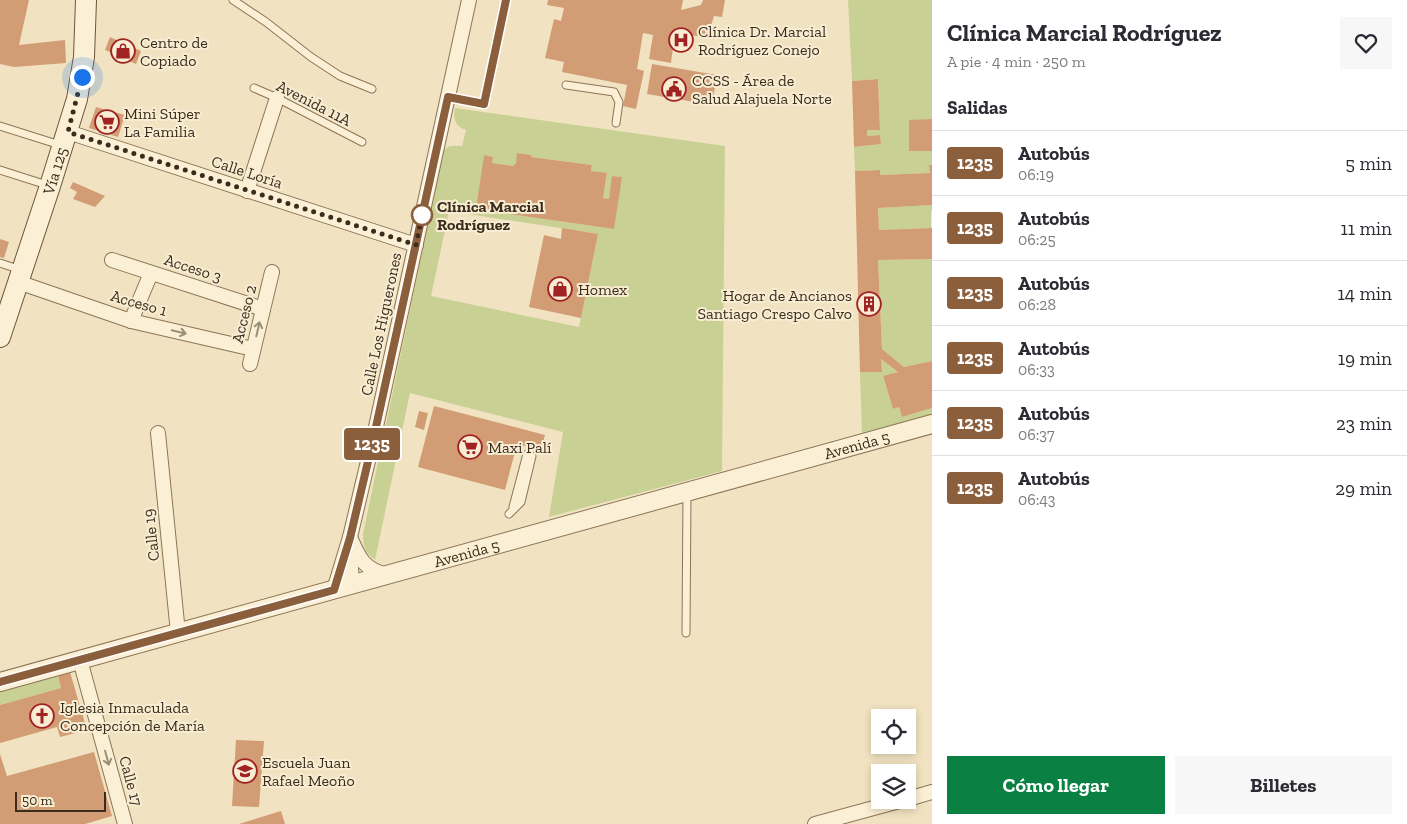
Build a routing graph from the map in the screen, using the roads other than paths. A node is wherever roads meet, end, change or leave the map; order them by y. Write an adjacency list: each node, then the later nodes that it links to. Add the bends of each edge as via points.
1 (86, 0): 12 (main road, Vía 125, via 82,77)
2 (233, 0): 7 (lane, via 310,57 340,76)
3 (468, 0): 8 (street, Calle Los Higuerones)
4 (506, 0): 8 (lane, via 484,104)
5 (566, 85): 10 (lane, via 614,92 619,102)
6 (254, 88): 9 (lane, Avenida 11A)
7 (372, 90)
8 (448, 97): 17 (street, Calle Los Higuerones)
9 (277, 98): 13 (lane, Avenida 11A); 16 (street)
10 (616, 123)
11 (0, 126): 12 (lane)
12 (65, 139): 15 (main road, Vía 125); 16 (street, Calle Loría)
13 (362, 142)
14 (0, 170): 15 (lane)
15 (50, 186): 22 (main road, Vía 125)
16 (247, 190): 17 (street, Calle Loría)
17 (416, 245): 32 (street, Calle Los Higuerones)
18 (112, 260): 21 (street, Acceso 3)
19 (0, 263): 22 (lane)
20 (272, 272): 23 (street, Acceso 2)
21 (151, 273): 23 (street, Acceso 3); 24 (street)
22 (20, 276): 24 (street, Acceso 1); 25 (main road, Vía 125)
23 (263, 309): 26 (street, Acceso 2, one-way to 23)
24 (131, 321): 26 (street, Acceso 1, one-way to 26)
25 (0, 337)
26 (253, 349): 27 (street, Acceso 2)
27 (250, 364)
28 (932, 424): 31 (street, Avenida 5)
29 (158, 433): 36 (street, Calle 19)
30 (530, 455): 30 (lane, via 521,502 509,514 516,501)
31 (687, 492): 33 (street, Avenida 5); 37 (lane)
32 (350, 538): 33 (street, via 366,565); 34 (street, Calle Los Higuerones); 35 (street, Calle Los Higuerones)
33 (388, 575): 34 (street, Avenida 5)
34 (352, 584): 35 (street, Avenida 5)
35 (334, 590): 36 (street, Avenida 5)
36 (178, 633): 38 (street, Avenida 5)
37 (686, 633)
38 (80, 660): 39 (street, Avenida 5); 43 (street, Calle 17, one-way to 43)
39 (0, 682)
40 (932, 792): 41 (street)
41 (916, 797)
42 (871, 809): 44 (street)
43 (125, 824)
44 (815, 824)

